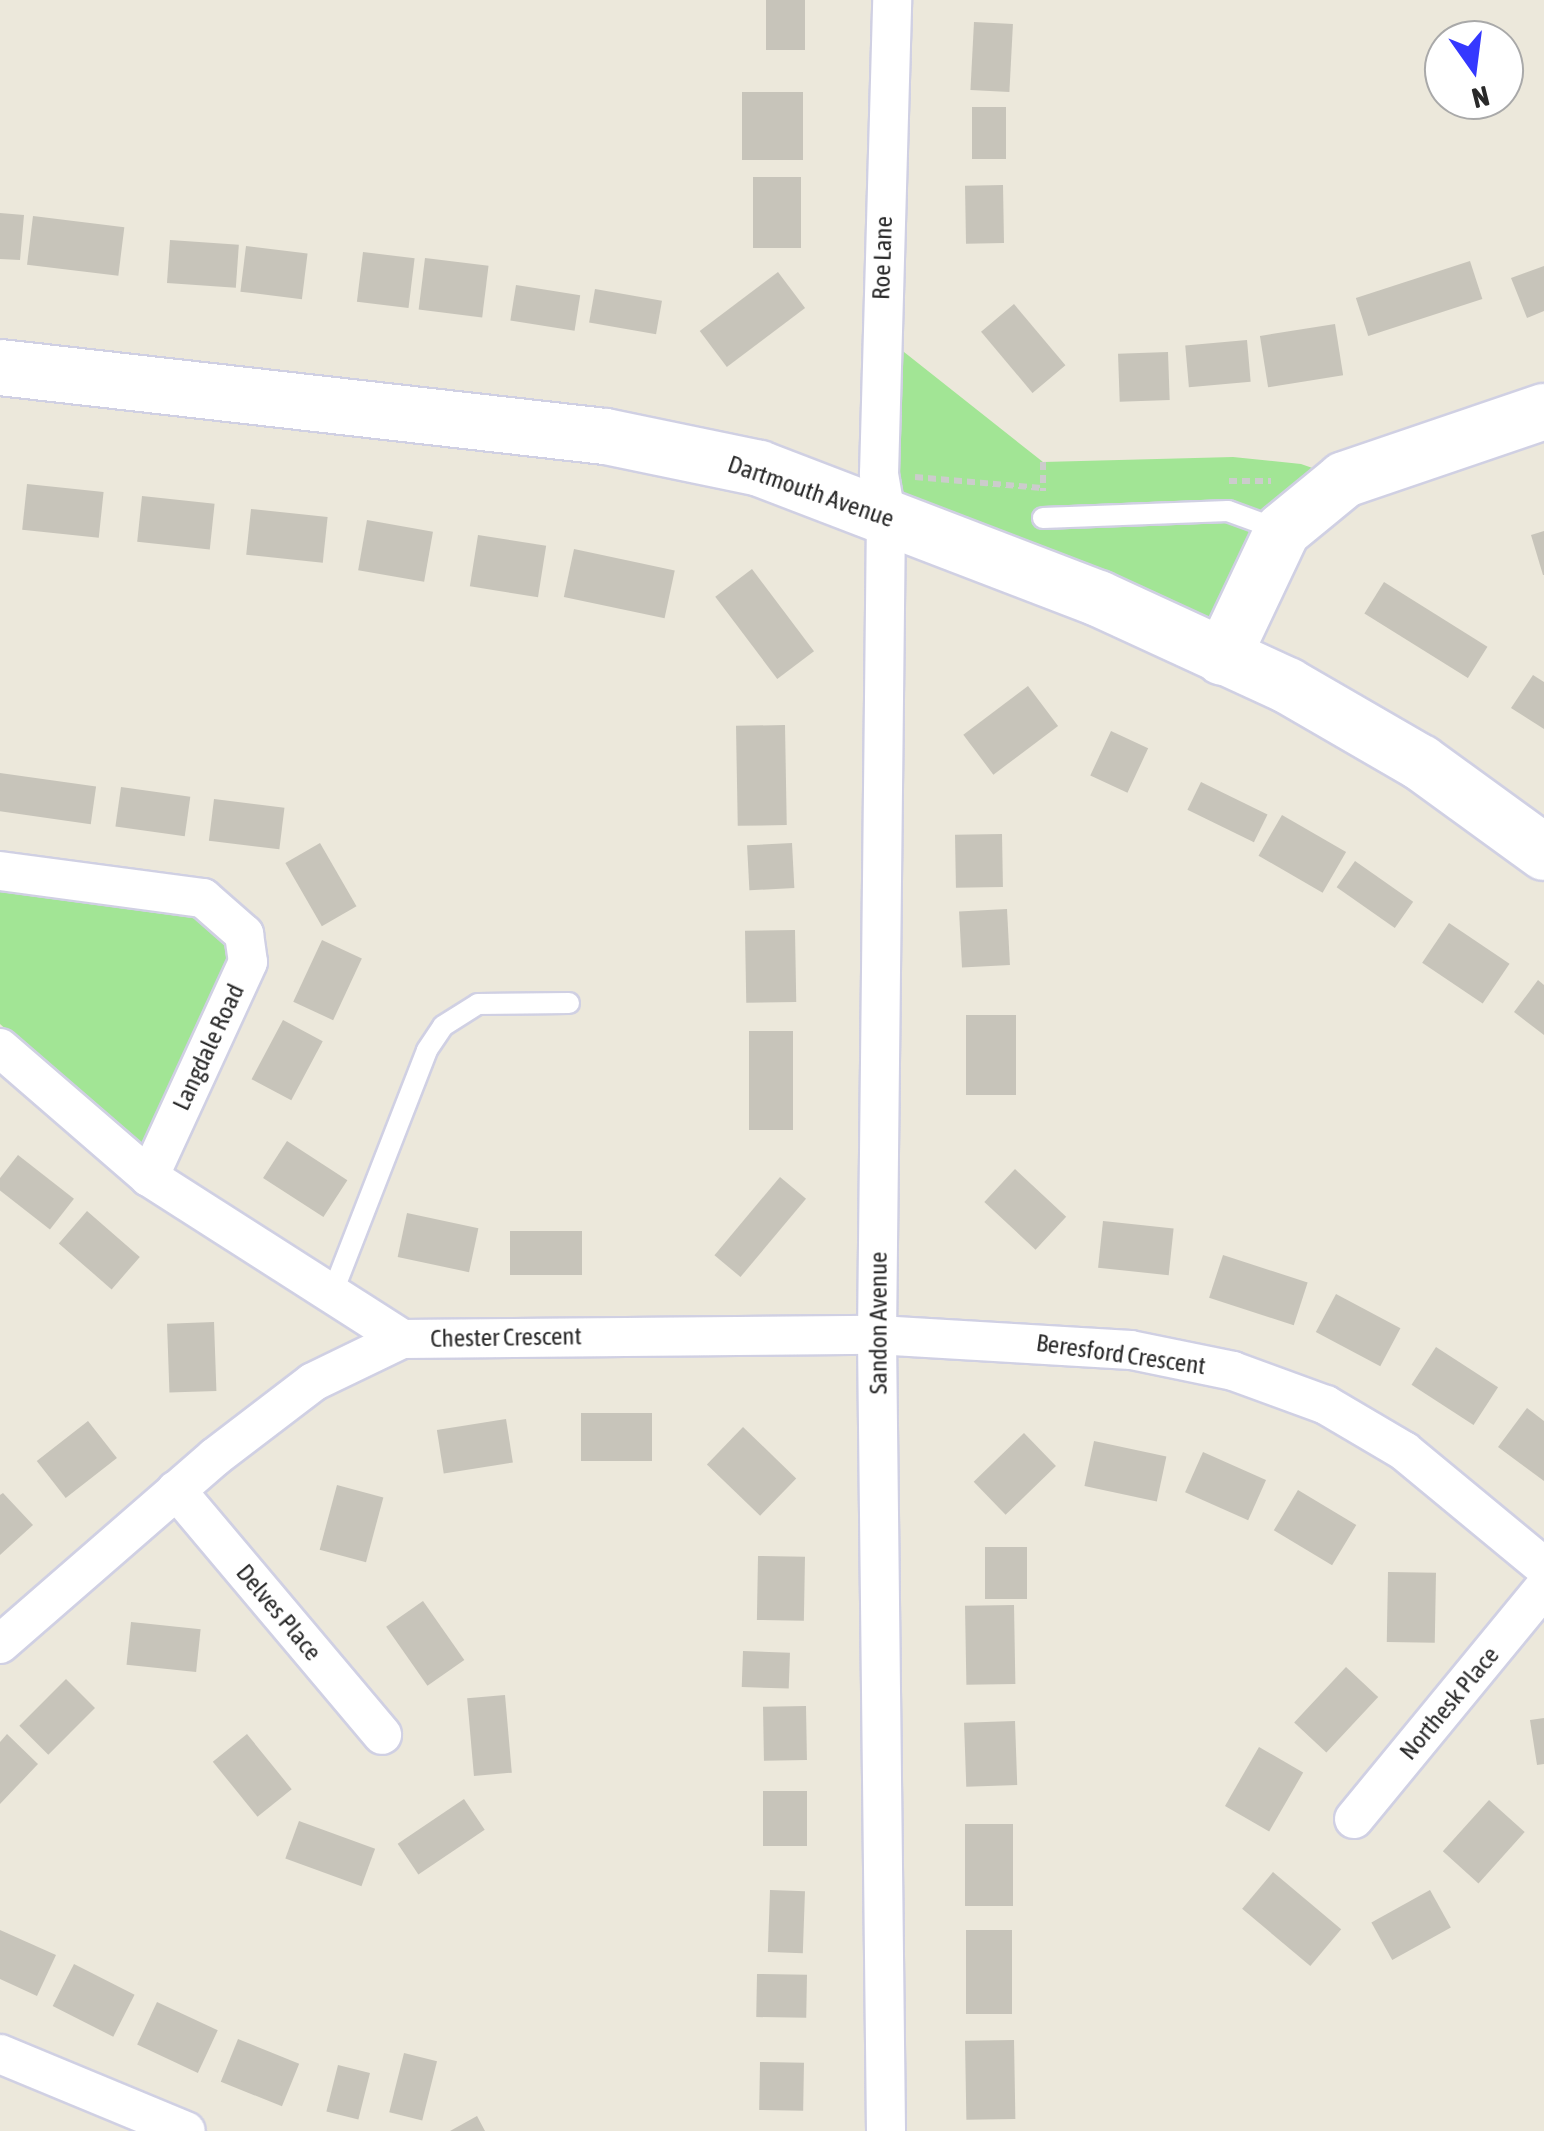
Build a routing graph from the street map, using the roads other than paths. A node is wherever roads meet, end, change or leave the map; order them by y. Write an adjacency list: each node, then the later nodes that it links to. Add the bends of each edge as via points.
1 (892, 0): 4 (street, Roe Lane)
2 (0, 367): 4 (street, Dartmouth Avenue, via 605,436)
3 (1544, 411): 6 (street, via 1365,467)
4 (882, 495): 7 (street, Dartmouth Avenue); 14 (street, Sandon Avenue)
5 (1044, 518): 6 (lane, via 1228,511)
6 (1282, 530): 7 (street)
7 (1222, 658): 8 (street, Dartmouth Avenue, via 1420,762)
8 (1544, 852)
9 (0, 871): 12 (street, Langdale Road, via 204,898 244,934 248,962)
10 (569, 1003): 13 (lane, via 478,1004 443,1026 426,1050)
11 (0, 1048): 12 (street)
12 (149, 1177): 13 (street)
13 (334, 1289): 15 (street)
14 (877, 1335): 15 (street, Chester Crescent); 17 (street, Beresford Crescent, via 1130,1350 1233,1371 1326,1405 1404,1451); 24 (street, Sandon Avenue)
15 (402, 1338): 16 (street, Chester Crescent, via 313,1382)
16 (176, 1490): 19 (street, Chester Crescent); 20 (street, Delves Place)
17 (1544, 1567)
18 (1544, 1588): 21 (street, Northesk Place)
19 (0, 1644)
20 (382, 1735)
21 (1354, 1818)
22 (0, 2054): 23 (street)
23 (186, 2131)
24 (886, 2131)

